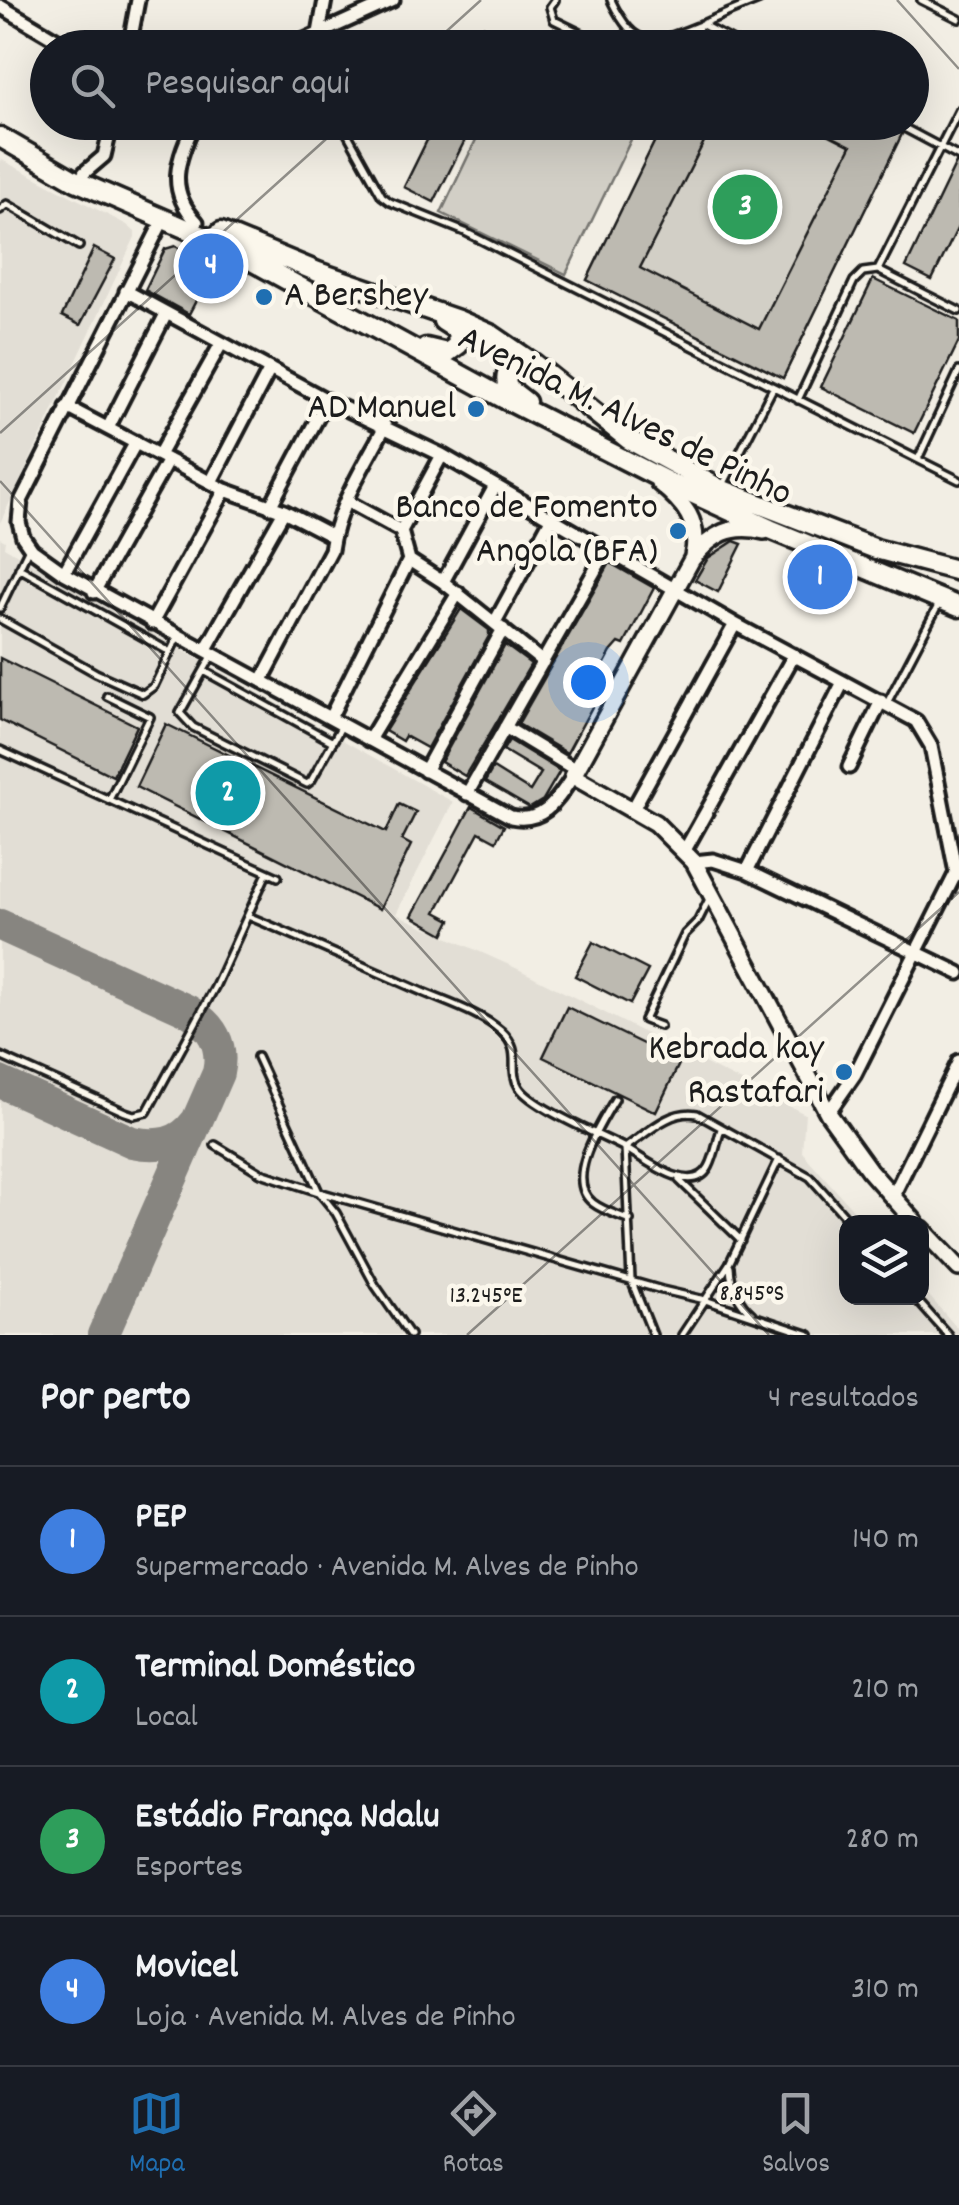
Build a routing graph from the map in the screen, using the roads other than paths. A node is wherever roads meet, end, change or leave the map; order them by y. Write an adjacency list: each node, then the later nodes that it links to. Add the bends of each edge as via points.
1 (138, 0): 12 (street)
2 (325, 0): 13 (street)
3 (392, 0): 14 (street)
4 (555, 0): 15 (lane, via 554,20)
5 (611, 0): 16 (lane)
6 (759, 0): 10 (lane)
7 (921, 0): 9 (lane)
8 (0, 6): 11 (street)
9 (959, 19)
10 (700, 24): 17 (lane); 18 (lane); 19 (lane)
11 (41, 30)
12 (132, 30)
13 (320, 30)
14 (326, 30)
15 (574, 30)
16 (630, 30)
17 (687, 30)
18 (697, 30)
19 (712, 30)
20 (959, 110): 27 (lane)
21 (0, 126): 29 (main road, Avenida M. Alves de Pinho)
22 (0, 138): 31 (main road, Avenida M. Alves de Pinho)
23 (108, 140): 29 (street, via 104,156)
24 (188, 140): 32 (street, via 176,193)
25 (351, 140): 43 (lane, via 390,202 466,232)
26 (927, 140): 27 (lane)
27 (940, 147): 28 (lane); 34 (lane)
28 (959, 157)
29 (84, 173): 32 (main road, Avenida M. Alves de Pinho)
30 (0, 210): 33 (lane, via 8,204)
31 (162, 220): 35 (street); 39 (main road, Avenida M. Alves de Pinho, via 219,242)
32 (197, 222): 36 (main road, Avenida M. Alves de Pinho)
33 (79, 246)
34 (878, 270): 37 (lane); 45 (lane, via 854,281)
35 (126, 291): 38 (street); 46 (street)
36 (374, 292): 39 (main road, via 450,324 458,346 432,351); 47 (main road, Avenida M. Alves de Pinho, via 492,336)
37 (959, 311)
38 (166, 314): 40 (street); 49 (street)
39 (357, 318): 50 (main road, Avenida M. Alves de Pinho)
40 (221, 344): 41 (street); 53 (street)
41 (270, 369): 44 (street); 57 (street)
42 (959, 371): 54 (lane)
43 (773, 388): 45 (lane); 59 (lane)
44 (328, 400): 48 (street); 62 (street)
45 (798, 400): 54 (lane)
46 (67, 407): 49 (street); 68 (street, via 21,501 19,522)
47 (595, 413): 50 (main road, via 533,368 515,366 507,374 514,394); 59 (main road, Avenida M. Alves de Pinho, via 650,454)
48 (385, 426): 52 (street); 61 (street)
49 (108, 428): 51 (street)
50 (583, 438): 55 (main road, Avenida M. Alves de Pinho)
51 (136, 442): 53 (street); 74 (street)
52 (442, 455): 58 (street); 65 (street)
53 (164, 457): 57 (street); 77 (street)
54 (918, 460): 56 (lane)
55 (630, 462): 67 (main road, Avenida M. Alves de Pinho); 71 (street, via 690,514)
56 (959, 480)
57 (211, 482): 60 (street)
58 (496, 486): 64 (street); 75 (street)
59 (720, 489): 73 (main road, Avenida M. Alves de Pinho, via 876,549)
60 (225, 490): 62 (street); 82 (street)
61 (346, 501): 65 (street); 66 (street)
62 (270, 507): 63 (street)
63 (284, 511): 66 (street); 87 (street)
64 (551, 519): 69 (street); 84 (street)
65 (400, 531): 70 (street)
66 (332, 536): 91 (street, via 331,550)
67 (798, 540): 71 (street, via 729,530 706,542); 79 (main road, Avenida M. Alves de Pinho)
68 (29, 547): 72 (lane); 74 (street)
69 (606, 551): 76 (street); 89 (street)
70 (409, 560): 75 (street); 95 (street)
71 (692, 560): 76 (street)
72 (19, 568): 80 (lane); 86 (lane)
73 (959, 571)
74 (64, 573): 77 (street)
75 (443, 582): 78 (street)
76 (675, 590): 83 (street); 103 (street)
77 (94, 592): 82 (street)
78 (458, 593): 84 (street); 98 (street)
79 (950, 603): 94 (lane)
80 (0, 608)
81 (0, 619): 86 (lane, via 143,694)
82 (152, 623): 85 (street)
83 (735, 624): 88 (street); 106 (street)
84 (499, 626): 89 (street); 102 (street)
85 (178, 636): 86 (lane); 87 (street)
86 (170, 652)
87 (210, 652): 90 (lane); 91 (street)
88 (794, 655): 92 (street); 109 (street)
89 (543, 662): 97 (street)
90 (204, 670): 99 (lane); 99 (lane, via 180,713 193,728 307,784)
91 (262, 680): 95 (street)
92 (843, 682): 94 (street); 110 (street)
93 (107, 696): 105 (lane, via 150,717)
94 (884, 702): 101 (street); 108 (street, via 924,730)
95 (330, 718): 96 (street)
96 (342, 726): 98 (street); 99 (lane)
97 (505, 727): 103 (street); 104 (street)
98 (369, 740): 102 (street)
99 (333, 742)
100 (0, 750): 105 (lane)
101 (849, 767)
102 (425, 771): 104 (street)
103 (574, 773): 104 (street, via 547,811 529,818 512,817); 106 (street)
104 (467, 794)
105 (110, 800): 111 (lane)
106 (633, 809): 109 (street)
107 (959, 840): 108 (lane)
108 (951, 854): 112 (street)
109 (690, 856): 110 (street); 114 (street)
110 (747, 871): 116 (street)
111 (267, 873): 113 (lane); 115 (lane)
112 (958, 873): 116 (street)
113 (278, 877)
114 (712, 892): 118 (lane, via 644,1020); 123 (street)
115 (248, 916): 119 (lane, via 148,1112 125,1112); 125 (lane, via 500,1030 512,1043 520,1090)
116 (916, 950): 117 (street); 123 (street)
117 (959, 973)
118 (660, 1026)
119 (0, 1056)
120 (257, 1057): 130 (lane)
121 (959, 1060): 131 (street)
122 (615, 1099): 125 (lane)
123 (828, 1113): 131 (street)
124 (721, 1129): 127 (lane, via 683,1112); 128 (lane); 129 (lane, via 702,1176)
125 (596, 1132): 127 (lane); 134 (lane, via 581,1176 584,1193)
126 (214, 1145): 130 (lane, via 261,1173)
127 (626, 1148): 129 (lane); 134 (lane)
128 (779, 1159): 132 (lane, via 810,1177); 136 (lane)
129 (677, 1178): 136 (lane)
130 (319, 1192): 139 (lane); 143 (lane)
131 (892, 1198): 133 (street)
132 (844, 1215)
133 (908, 1215)
134 (630, 1220): 139 (lane)
135 (929, 1236): 137 (street)
136 (741, 1240): 138 (lane)
137 (957, 1260)
138 (729, 1264): 140 (lane); 142 (lane, via 742,1306)
139 (631, 1280): 140 (lane); 144 (lane)
140 (705, 1300): 142 (lane); 145 (lane)
141 (921, 1305): 147 (lane)
142 (756, 1316): 146 (lane)
143 (410, 1335)
144 (653, 1335)
145 (682, 1335)
146 (810, 1335)
147 (948, 1335)

